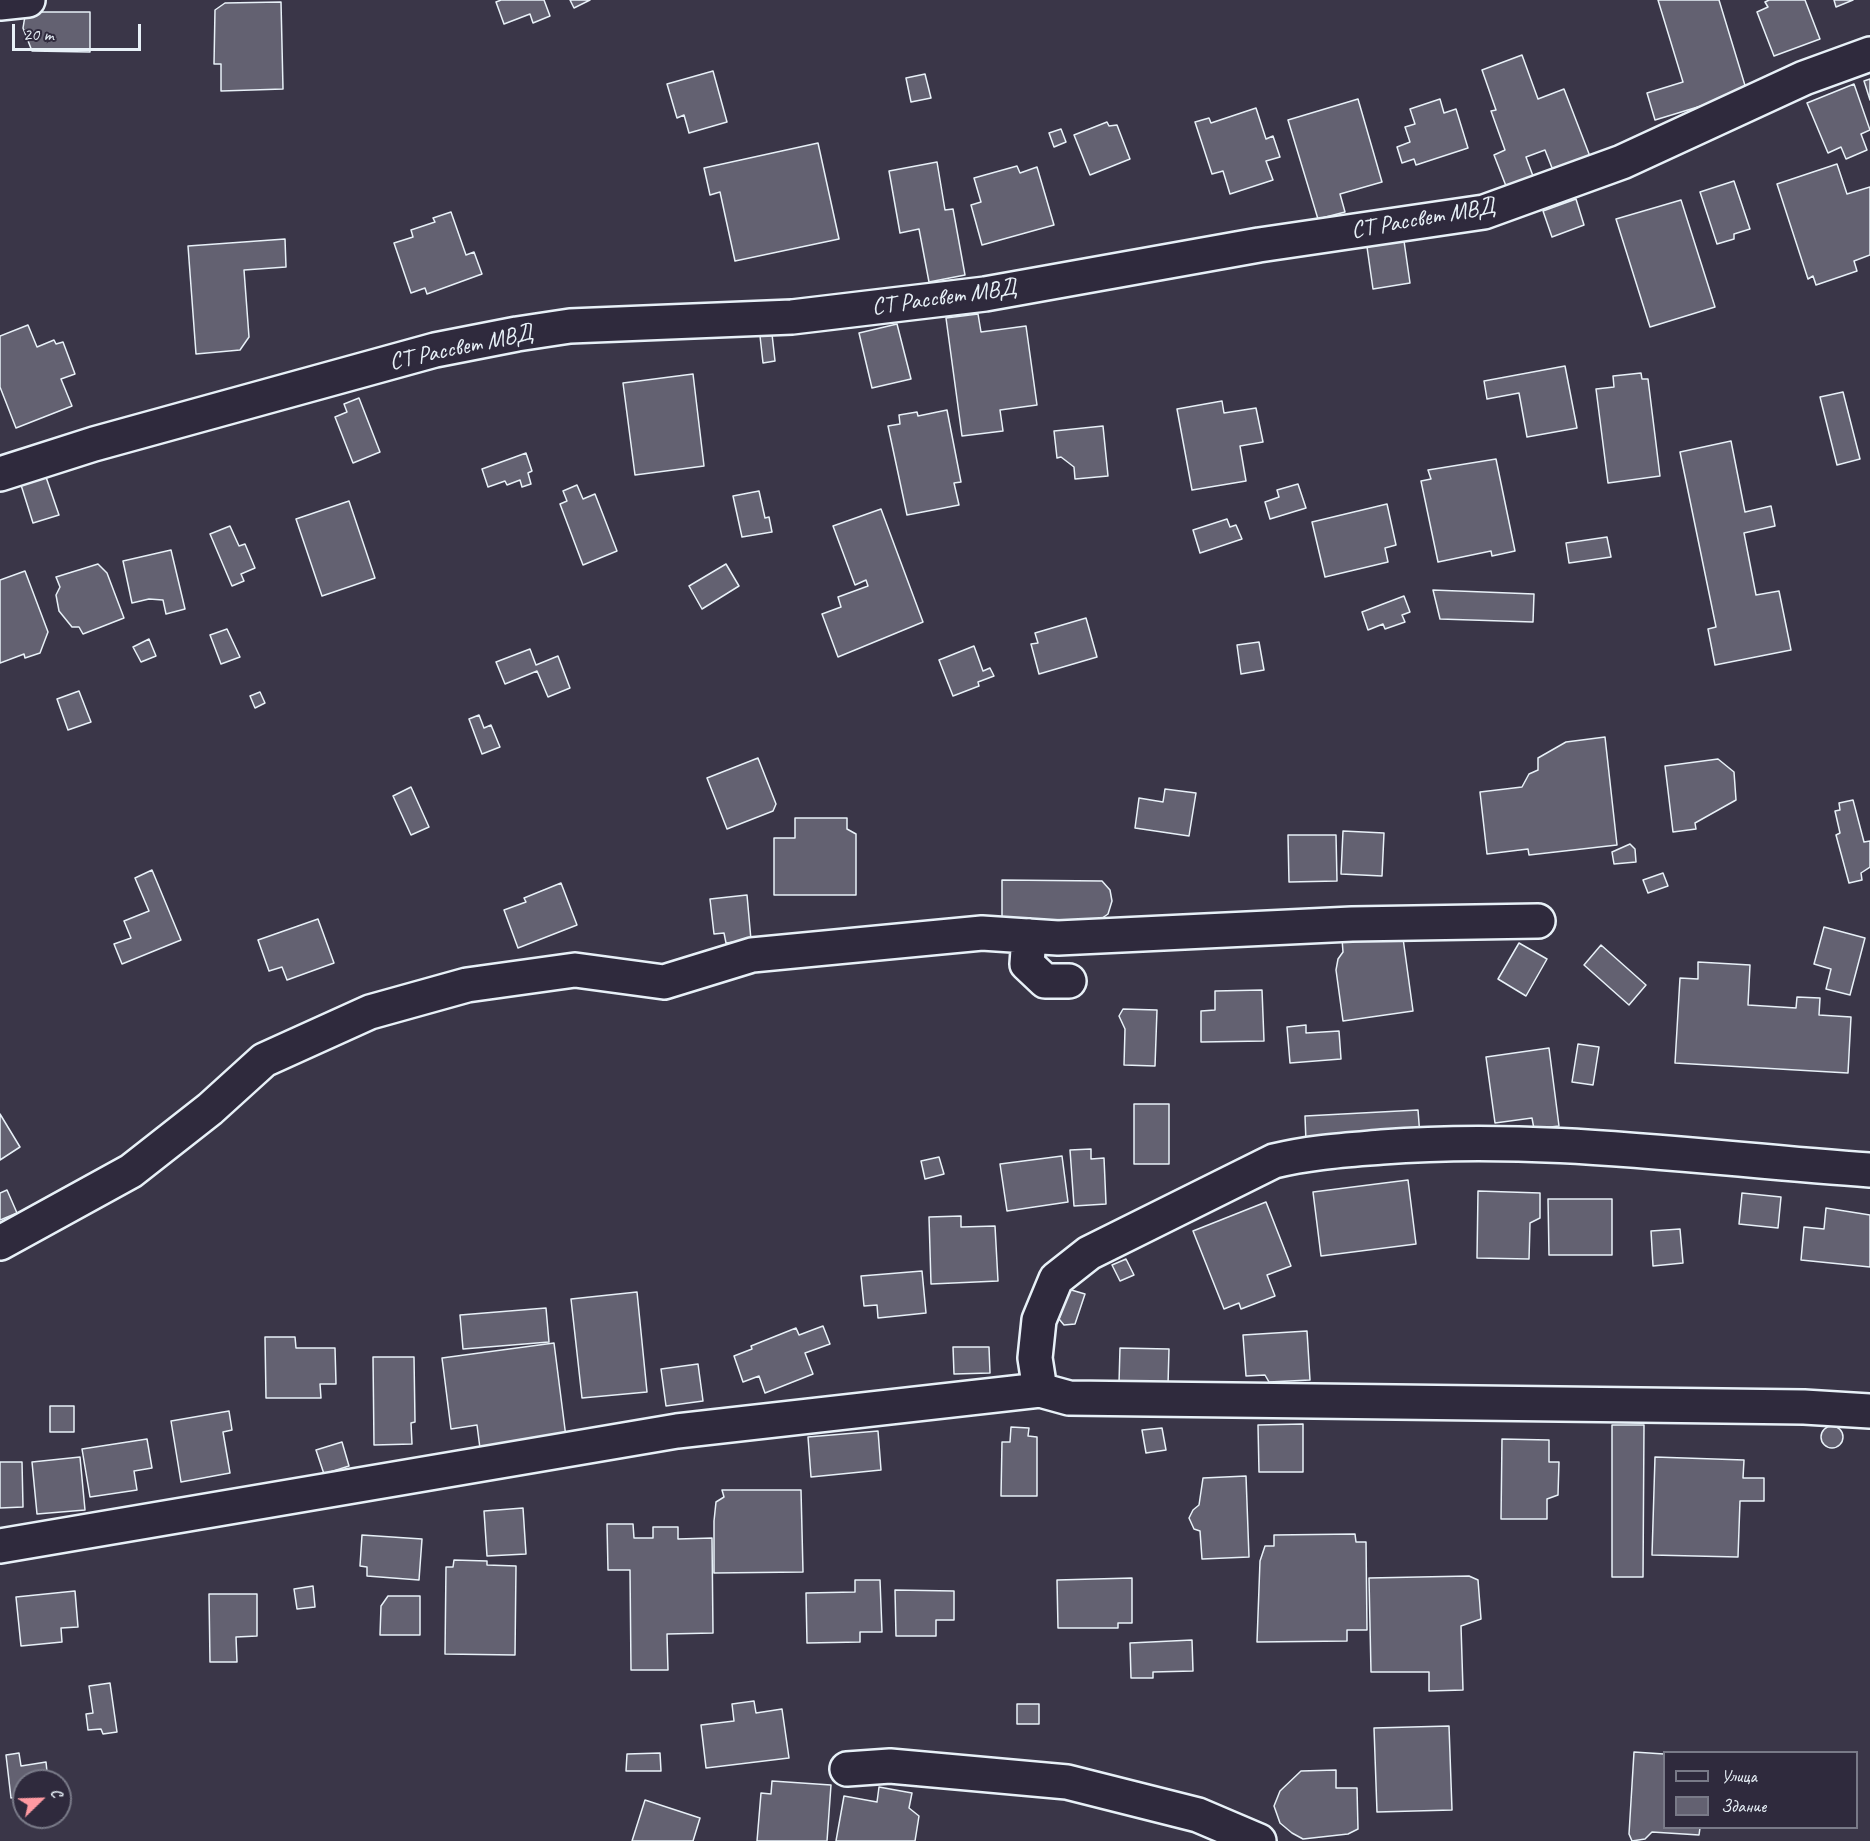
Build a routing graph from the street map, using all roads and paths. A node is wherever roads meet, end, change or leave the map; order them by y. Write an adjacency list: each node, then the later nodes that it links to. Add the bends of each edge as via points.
1 (28, 0): 2 (street)
2 (0, 3)
3 (1870, 54): 4 (street, СТ Рассвет МВД, via 1794,82 1622,162 1484,212 1259,245 985,294 792,317 570,326 517,334 435,350 94,444)
4 (0, 474)
5 (1538, 921): 6 (street)
6 (1029, 936): 7 (street, via 1027,964 1045,981); 9 (street, via 982,933 752,955 664,982 575,970 467,985 370,1012 264,1060 131,1171)
7 (1069, 981)
8 (1870, 1170): 10 (street, via 1487,1144 1414,1145 1315,1153 1274,1161 1089,1252 1056,1280 1039,1320 1035,1358)
9 (0, 1243)
10 (1040, 1390): 11 (street, via 1069,1398); 12 (street, via 677,1431)
11 (1870, 1411)
12 (0, 1546)
13 (847, 1769): 14 (street, via 890,1766 1067,1782 1198,1815)
14 (1259, 1841)

